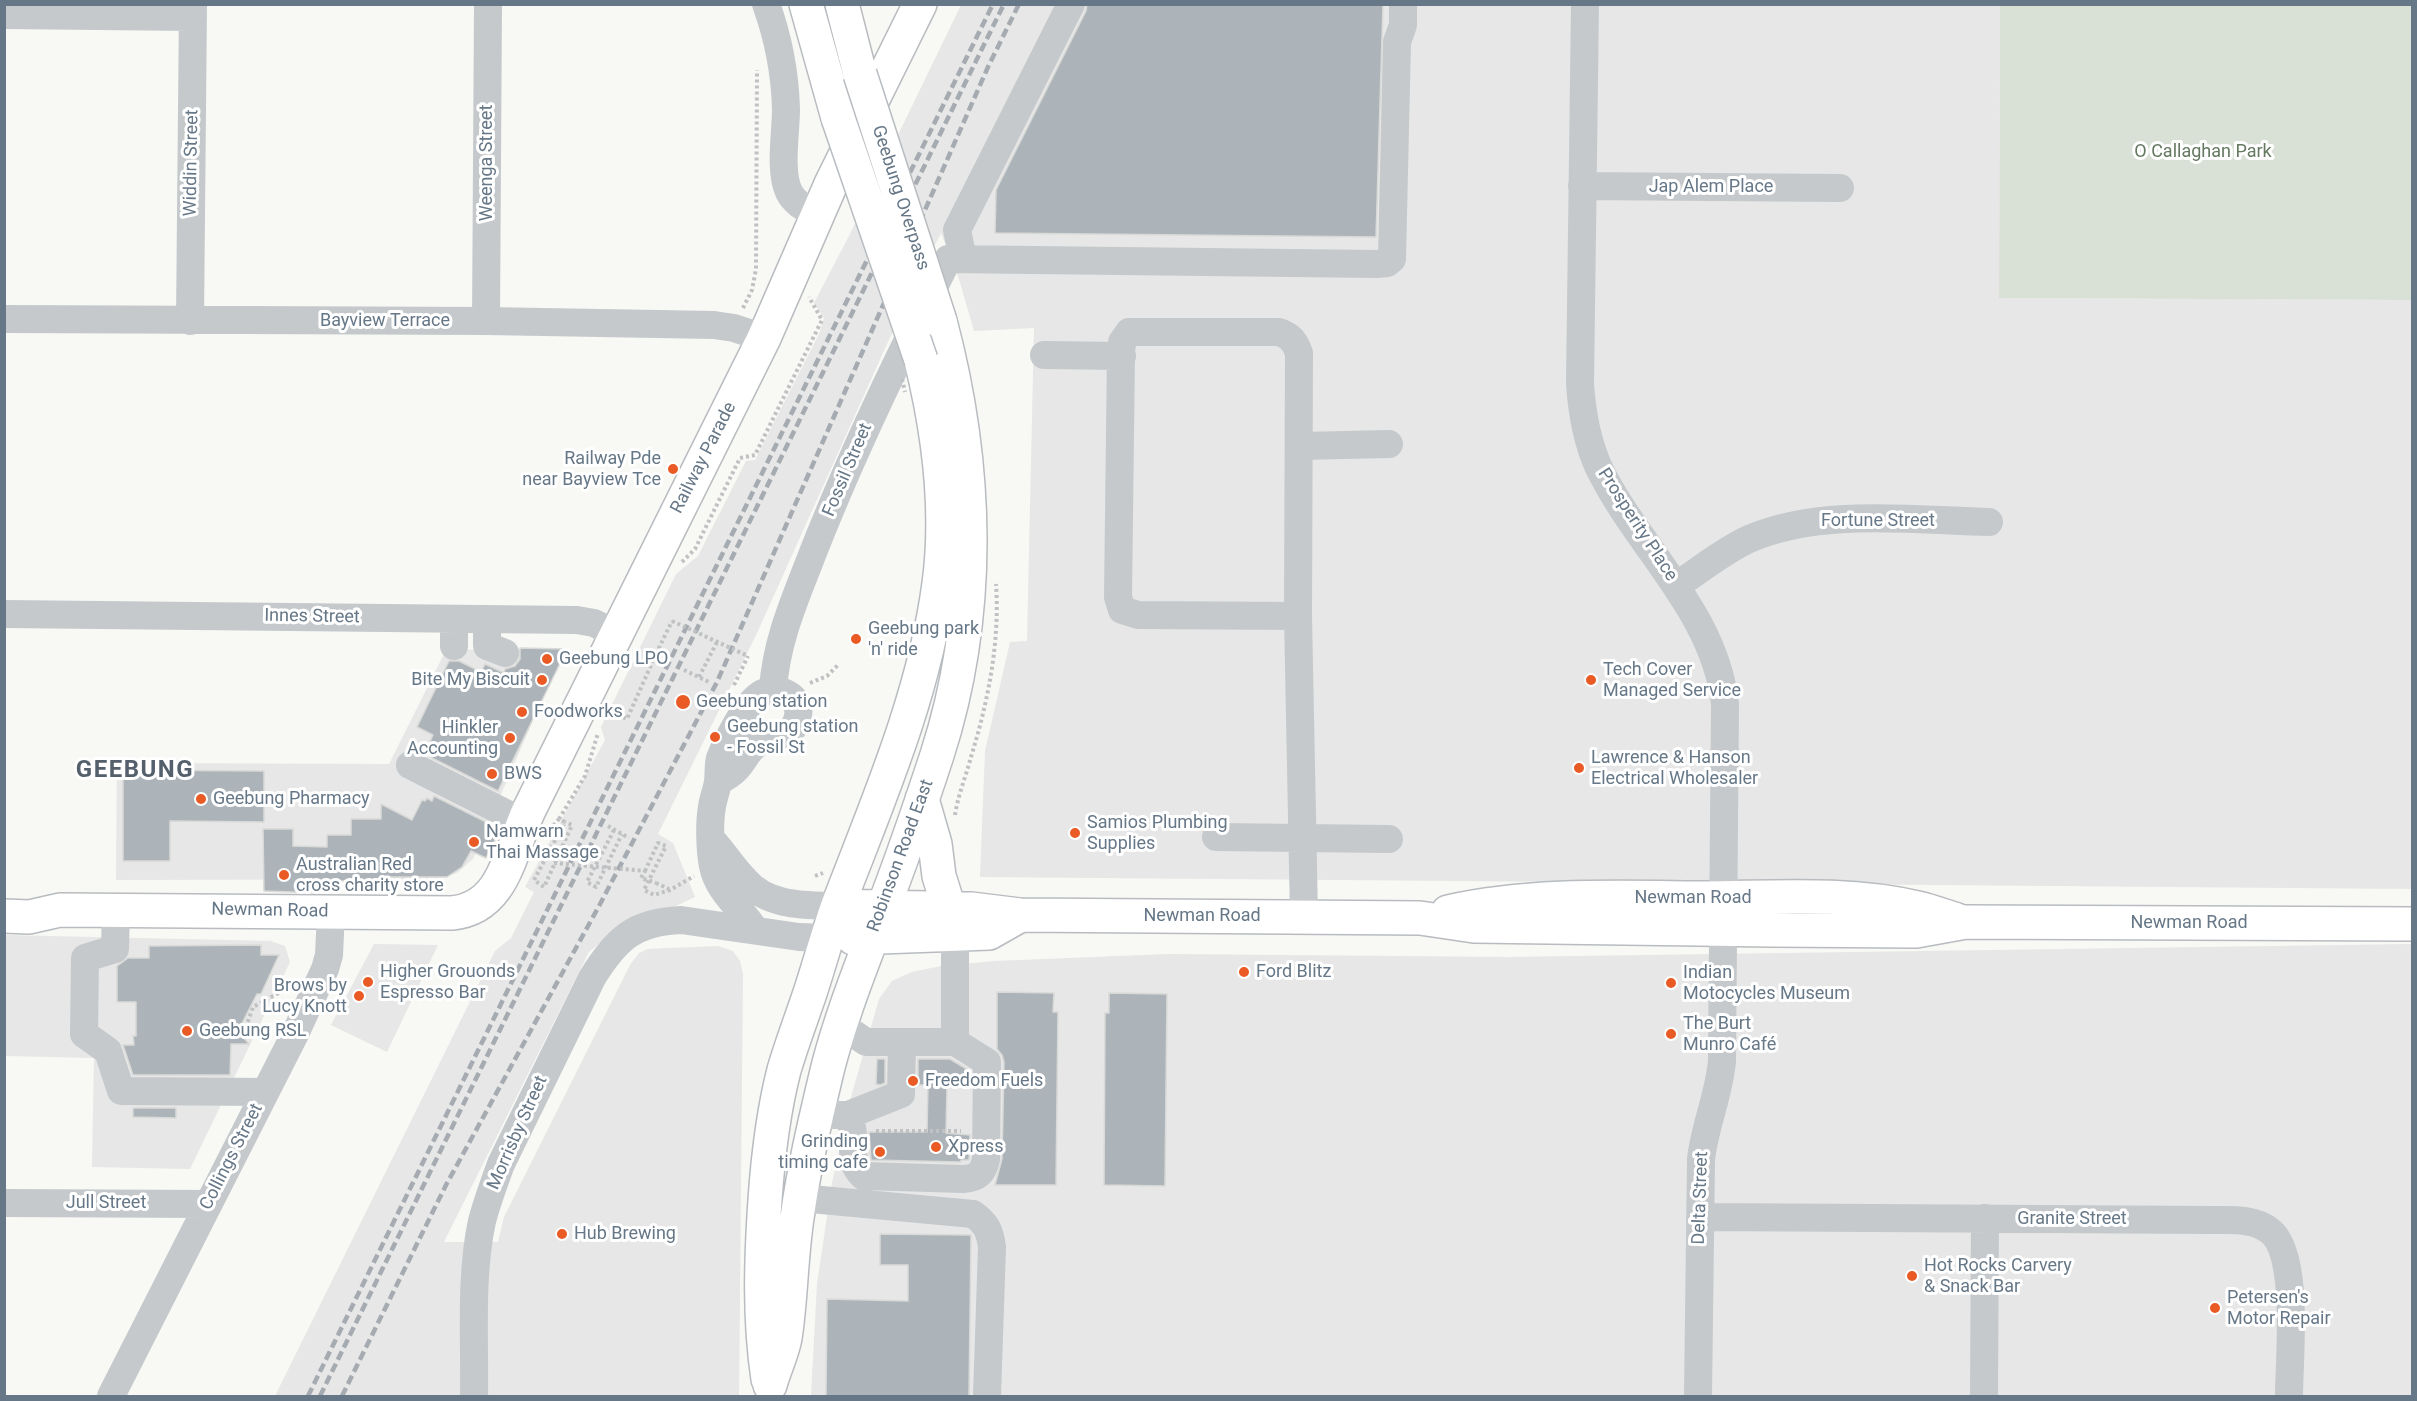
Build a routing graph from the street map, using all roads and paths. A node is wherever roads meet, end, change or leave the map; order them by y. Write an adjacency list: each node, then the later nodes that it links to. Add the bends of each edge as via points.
1 (488, 4): 18 (street, Weenga Street)
2 (766, 4): 14 (street, via 781,59 786,107 786,183 793,198)
3 (806, 4): 24 (main road, Geebung Overpass, bridge, via 838,118)
4 (842, 4): 19 (main road, Geebung Overpass, bridge, via 860,74)
5 (920, 4): 14 (main road, Railway Parade)
6 (1071, 4): 15 (street, via 957,230)
7 (1403, 4): 15 (street, via 1403,25 1397,42 1394,250 1387,264)
8 (1585, 4): 12 (street, Prosperity Place)
9 (193, 11): 10 (street); 17 (street, Widdin Street)
10 (4, 15)
11 (757, 68): 20 (path, via 755,281)
12 (1582, 186): 13 (street, Jap Alem Place); 30 (street, Prosperity Place, via 1580,384 1585,426 1598,466 1611,489)
13 (1840, 188)
14 (817, 215): 21 (main road, Railway Parade)
15 (955, 259): 44 (street, Fossil Street, via 854,453 780,641)
16 (4, 319): 17 (street, Bayview Terrace)
17 (190, 321): 18 (street, Bayview Terrace)
18 (486, 321): 20 (street, Bayview Terrace)
19 (940, 321): 50 (main road, Robinson Road East, via 965,442 970,576 959,669)
20 (734, 328): 21 (street, Bayview Terrace)
21 (764, 338): 34 (main road, Railway Parade)
22 (1044, 355): 23 (street)
23 (1122, 356): 28 (street, via 1122,342 1134,330 1287,335 1299,353); 32 (street, via 1118,597 1122,610 1138,615)
24 (921, 360): 72 (main road, Robinson Road East, via 941,468 943,542 939,582 928,646 909,712)
25 (905, 392): 26 (path)
26 (907, 400)
27 (1389, 444): 28 (street)
28 (1300, 446): 32 (street)
29 (1989, 522): 30 (street, Fortune Street, via 1838,519 1795,524 1748,540)
30 (1676, 586): 77 (street, Prosperity Place, via 1713,653 1722,685)
31 (4, 614): 33 (street, Innes Street, via 454,632)
32 (1298, 616): 60 (street)
33 (487, 619): 34 (street, Innes Street, via 587,621); 36 (street, via 487,646)
34 (616, 634): 52 (main road, Railway Parade)
35 (717, 642): 37 (path, bridge, via 672,621); 41 (path); 45 (path, bridge, via 748,656)
36 (505, 653)
37 (656, 654): 38 (path); 46 (path, via 627,719 604,708)
38 (665, 659)
39 (838, 665): 43 (path)
40 (684, 670): 41 (path)
41 (699, 677): 42 (path)
42 (709, 682)
43 (810, 684)
44 (773, 690): 49 (street, via 755,698 745,711 719,760); 49 (street, via 787,693 795,700 795,727 756,744 736,770)
45 (730, 693)
46 (608, 700)
47 (599, 725): 51 (path, via 585,776)
48 (410, 765): 52 (street)
49 (718, 782): 62 (street, via 711,808)
50 (922, 799): 73 (main road, Robinson Road East); 80 (main road)
51 (559, 819)
52 (523, 822): 71 (main road, Railway Parade, via 495,891)
53 (565, 822): 63 (path, via 572,825)
54 (608, 826): 55 (path)
55 (614, 830): 56 (path); 64 (path, via 587,882 596,887)
56 (622, 834): 59 (path); 64 (path)
57 (558, 835): 63 (path, via 534,880 544,887)
58 (1216, 837): 60 (street)
59 (629, 838)
60 (1303, 838): 61 (street); 79 (street)
61 (1389, 839)
62 (712, 840): 72 (street, via 753,889 796,904); 83 (street, via 713,867 719,882)
63 (554, 863): 64 (path, bridge)
64 (606, 867): 66 (path, bridge)
65 (830, 869): 68 (path)
66 (645, 871): 69 (path, bridge, via 641,878); 69 (path, via 658,843 666,846 644,890 654,896)
67 (698, 874): 69 (path)
68 (815, 876)
69 (670, 890)
70 (4, 901): 74 (main road, Newman Road, via 29,901)
71 (479, 906): 76 (main road, Newman Road, via 452,913)
72 (838, 906): 73 (main road, Newman Road); 84 (main road, Robinson Road East)
73 (884, 907): 80 (main road, Newman Road); 85 (main road, Robinson Road East)
74 (60, 910): 75 (main road, Newman Road); 78 (main road, Newman Road, via 29,917)
75 (116, 910): 76 (main road, Newman Road); 91 (street, via 115,949 85,958 84,1034 108,1051 121,1091)
76 (331, 912): 91 (street, Collings Street, via 325,969)
77 (1723, 914): 79 (main road, Newman Road, via 1547,898 1473,906 1420,918); 81 (main road, Newman Road, via 1790,898 1870,901 1966,922); 98 (street, Delta Street, via 1722,1068 1702,1143)
78 (4, 916)
79 (1304, 917): 80 (main road, Newman Road, via 1020,915 989,933)
80 (952, 922): 85 (main road, Newman Road); 90 (street)
81 (2412, 924)
82 (632, 930): 83 (street, Newman Road, via 681,920); 102 (street, Morrisby Street, via 605,957 592,978 490,1193 476,1262)
83 (755, 930): 84 (street, Newman Road)
84 (827, 938): 85 (main road, Newman Road); 100 (main road, Robinson Road East, via 784,1072 769,1148 762,1335)
85 (872, 938): 87 (main road, Robinson Road East)
86 (286, 989): 88 (path, via 253,1007 246,1027 238,1026 231,1034)
87 (853, 1033): 89 (street); 92 (main road, Robinson Road East)
88 (262, 1035)
89 (902, 1042): 90 (street); 93 (street, via 901,1094)
90 (956, 1042): 93 (street, via 987,1062 986,1159 984,1169 975,1178 863,1176 853,1161 853,1131)
91 (266, 1092): 97 (street, Collings Street)
92 (816, 1115): 93 (street); 95 (main road, Robinson Road East)
93 (858, 1123): 94 (path)
94 (961, 1131)
95 (800, 1198): 100 (main road, Robinson Road East, via 784,1339); 103 (street, via 973,1214 983,1221 990,1232 992,1247)
96 (4, 1203): 97 (street, Jull Street)
97 (208, 1204): 101 (street, Collings Street)
98 (1700, 1217): 99 (street, Granite Street); 104 (street, Delta Street)
99 (1985, 1218): 105 (street); 106 (street, Granite Street, via 2240,1221 2260,1225 2283,1248 2289,1275)
100 (769, 1391)
101 (111, 1396)
102 (474, 1396)
103 (987, 1396)
104 (1698, 1396)
105 (1984, 1396)
106 (2289, 1396)

